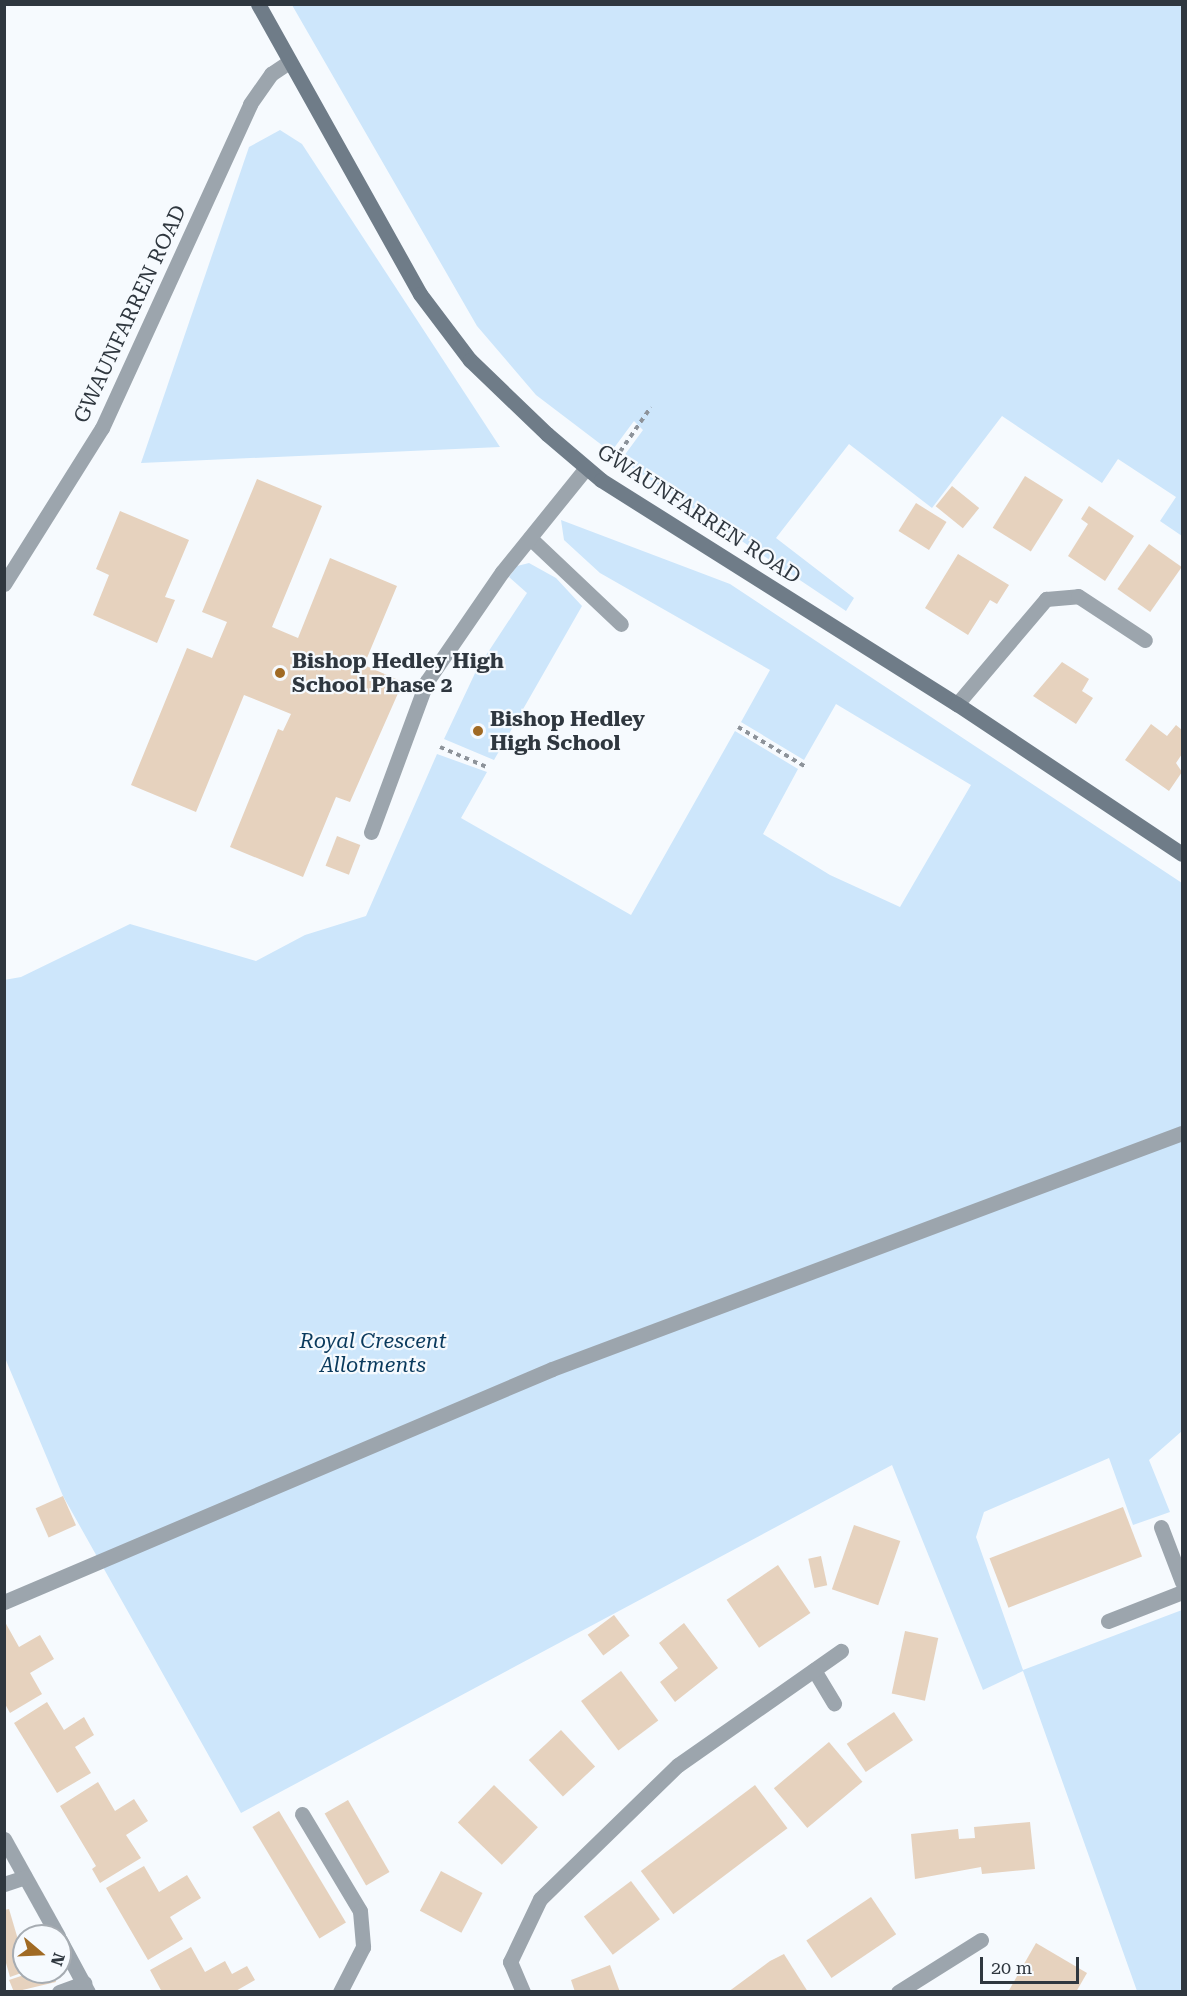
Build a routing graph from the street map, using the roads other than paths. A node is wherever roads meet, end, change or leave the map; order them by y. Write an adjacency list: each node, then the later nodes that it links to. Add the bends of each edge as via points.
1 (258, 4): 2 (street, GWAUNFARREN ROAD)
2 (289, 62): 3 (street, GWAUNFARREN ROAD, via 420,294 470,360); 5 (street, GWAUNFARREN ROAD, via 271,74 250,104 102,428)
3 (586, 468): 4 (street); 8 (street, GWAUNFARREN ROAD)
4 (530, 538): 6 (street); 9 (street, via 427,681)
5 (4, 584)
6 (621, 624)
7 (1144, 640): 8 (street, via 1078,596 1046,599)
8 (957, 704): 10 (street, GWAUNFARREN ROAD)
9 (370, 832)
10 (1182, 854)
11 (1182, 1133): 15 (street, via 552,1369)
12 (1161, 1527): 13 (street)
13 (1182, 1582)
14 (1182, 1592): 16 (street)
15 (4, 1602)
16 (1108, 1621)
17 (841, 1651): 18 (street)
18 (814, 1670): 19 (street); 30 (street, via 678,1765 540,1899 510,1962)
19 (834, 1703)
20 (302, 1814): 29 (street, via 360,1911 363,1947)
21 (4, 1839): 22 (street)
22 (25, 1877): 23 (street); 24 (street)
23 (4, 1884)
24 (51, 1924)
25 (981, 1940): 31 (street)
26 (72, 1962): 27 (street)
27 (86, 1987): 28 (street)
28 (59, 1992)
29 (340, 1992)
30 (523, 1992)
31 (898, 1992)

